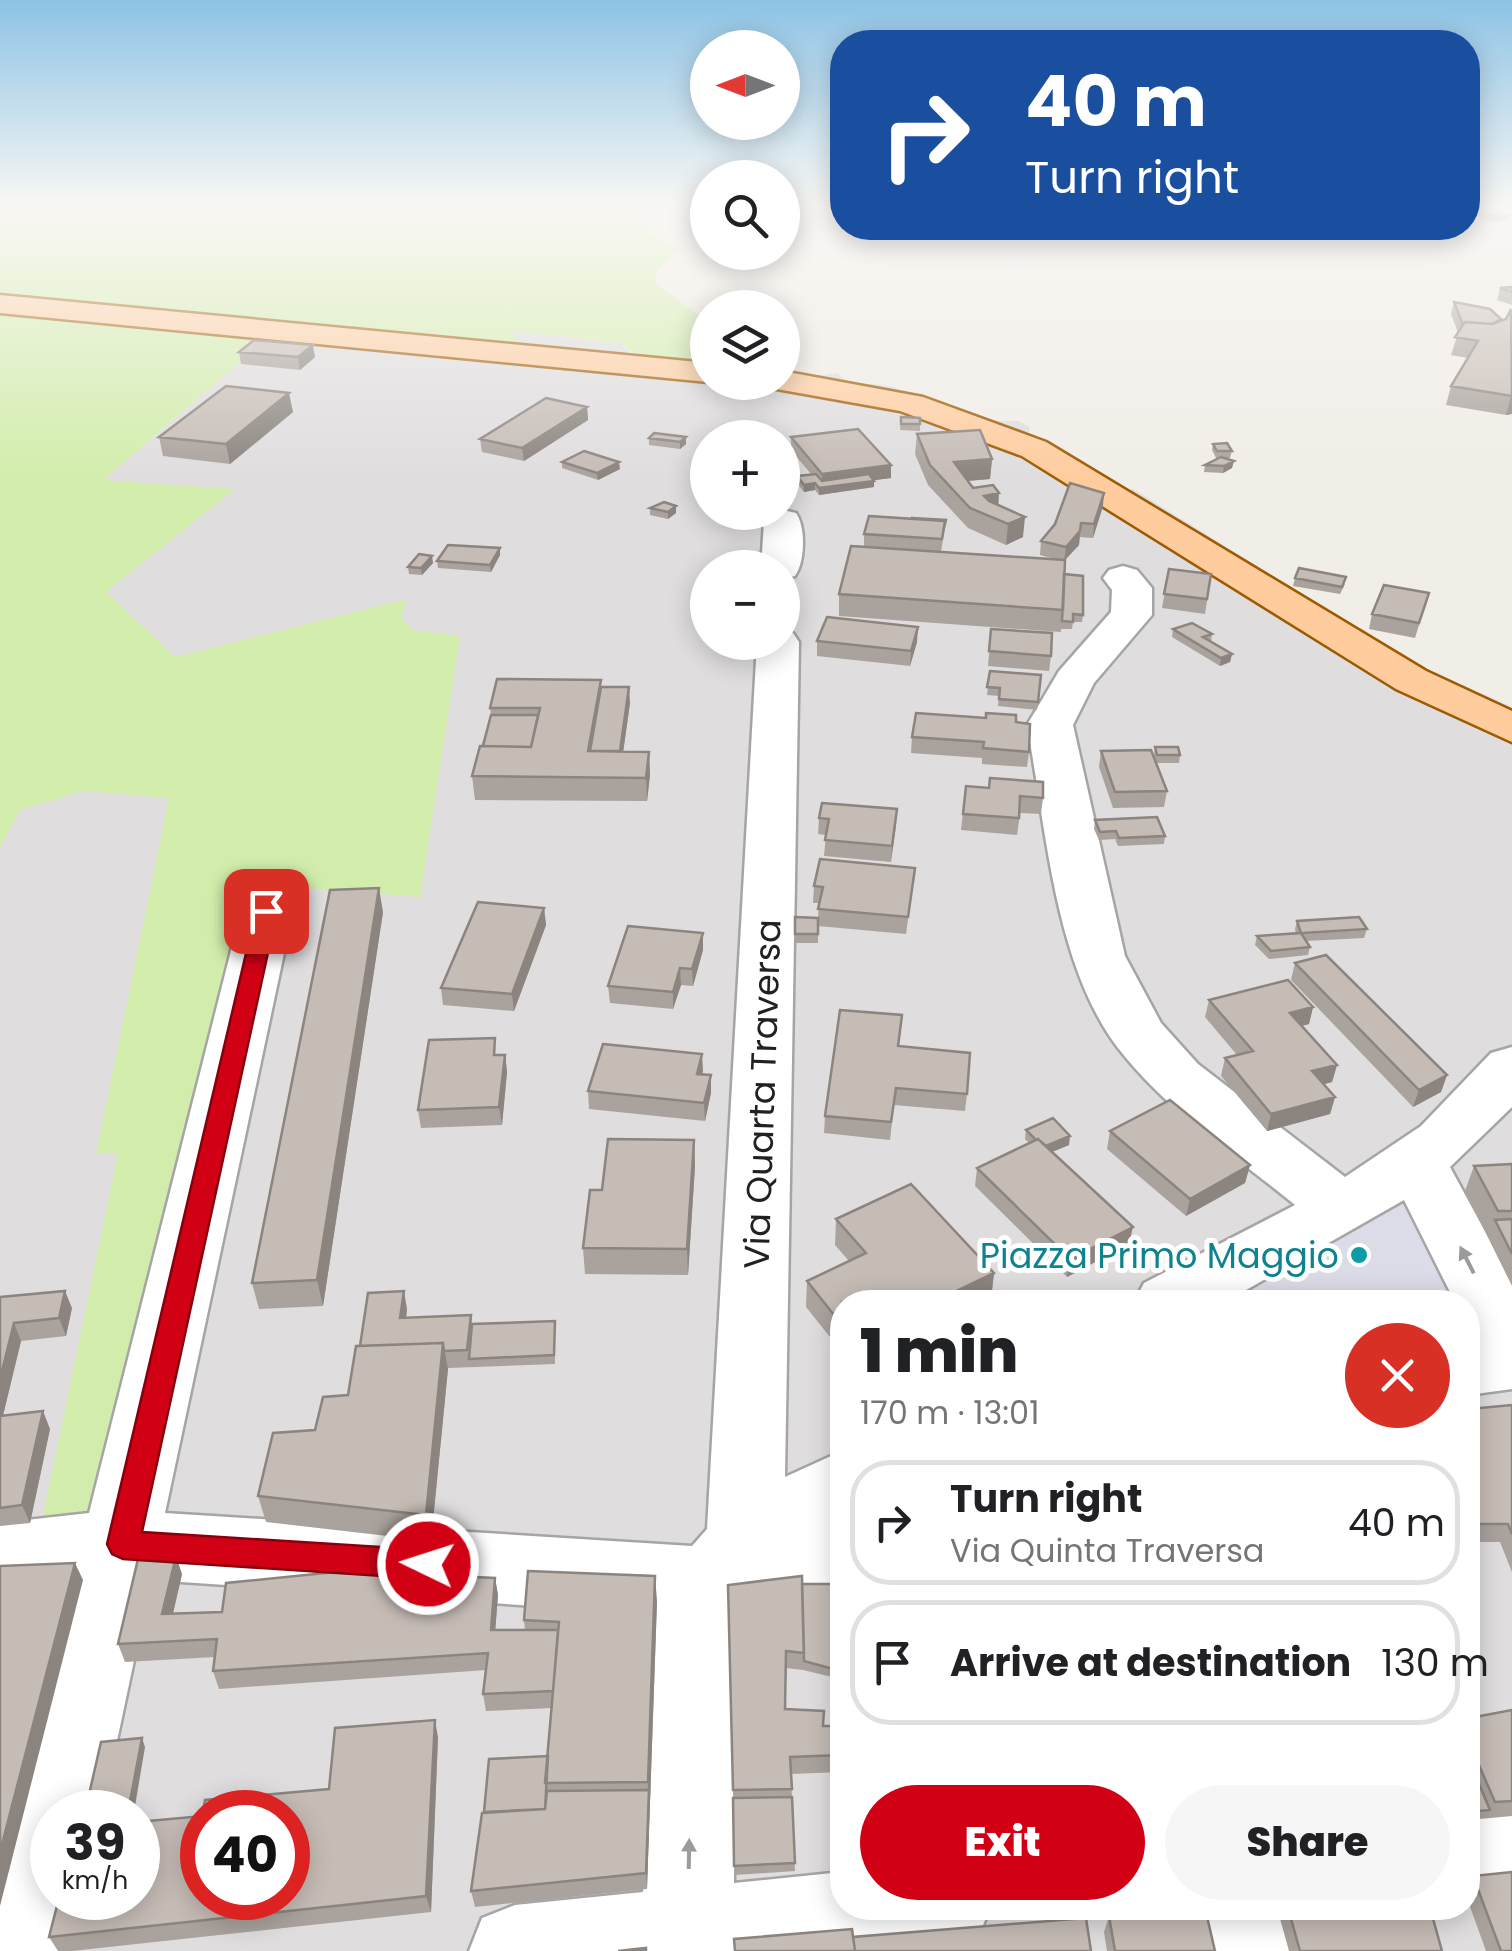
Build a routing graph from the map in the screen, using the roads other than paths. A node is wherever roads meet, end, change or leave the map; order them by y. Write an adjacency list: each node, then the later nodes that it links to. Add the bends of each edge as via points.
1 (0, 304): 2 (main road)
2 (690, 372)
3 (800, 384): 6 (main road, via 919,405 1034,449)
4 (1124, 578): 12 (street, via 1132,588 1131,616 1060,698 1050,725 1098,956 1137,1032 1177,1078)
5 (777, 660): 21 (street, Via Quarta Traversa)
6 (1411, 680): 7 (main road); 8 (main road)
7 (1509, 725)
8 (1512, 770)
9 (266, 911): 18 (street)
10 (1512, 1067): 11 (street, via 1490,1098)
11 (1417, 1164): 12 (street); 14 (street, one-way to 11)
12 (1340, 1207): 13 (street)
13 (1190, 1290)
14 (1512, 1346)
15 (1512, 1361): 16 (street)
16 (1480, 1365)
17 (830, 1490): 21 (street, via 792,1511)
18 (123, 1544): 20 (street); 21 (street); 22 (street)
19 (830, 1555): 21 (street, via 797,1569)
20 (0, 1557)
21 (730, 1567): 28 (street, Via Quarta Traversa, one-way to 21)
22 (63, 1790)
23 (1512, 1855): 24 (street)
24 (1480, 1858)
25 (31, 1920): 29 (street)
26 (851, 1920): 28 (street)
27 (1240, 1920): 31 (street)
28 (687, 1941): 30 (street)
29 (24, 1951)
30 (515, 1951)
31 (1248, 1951)

